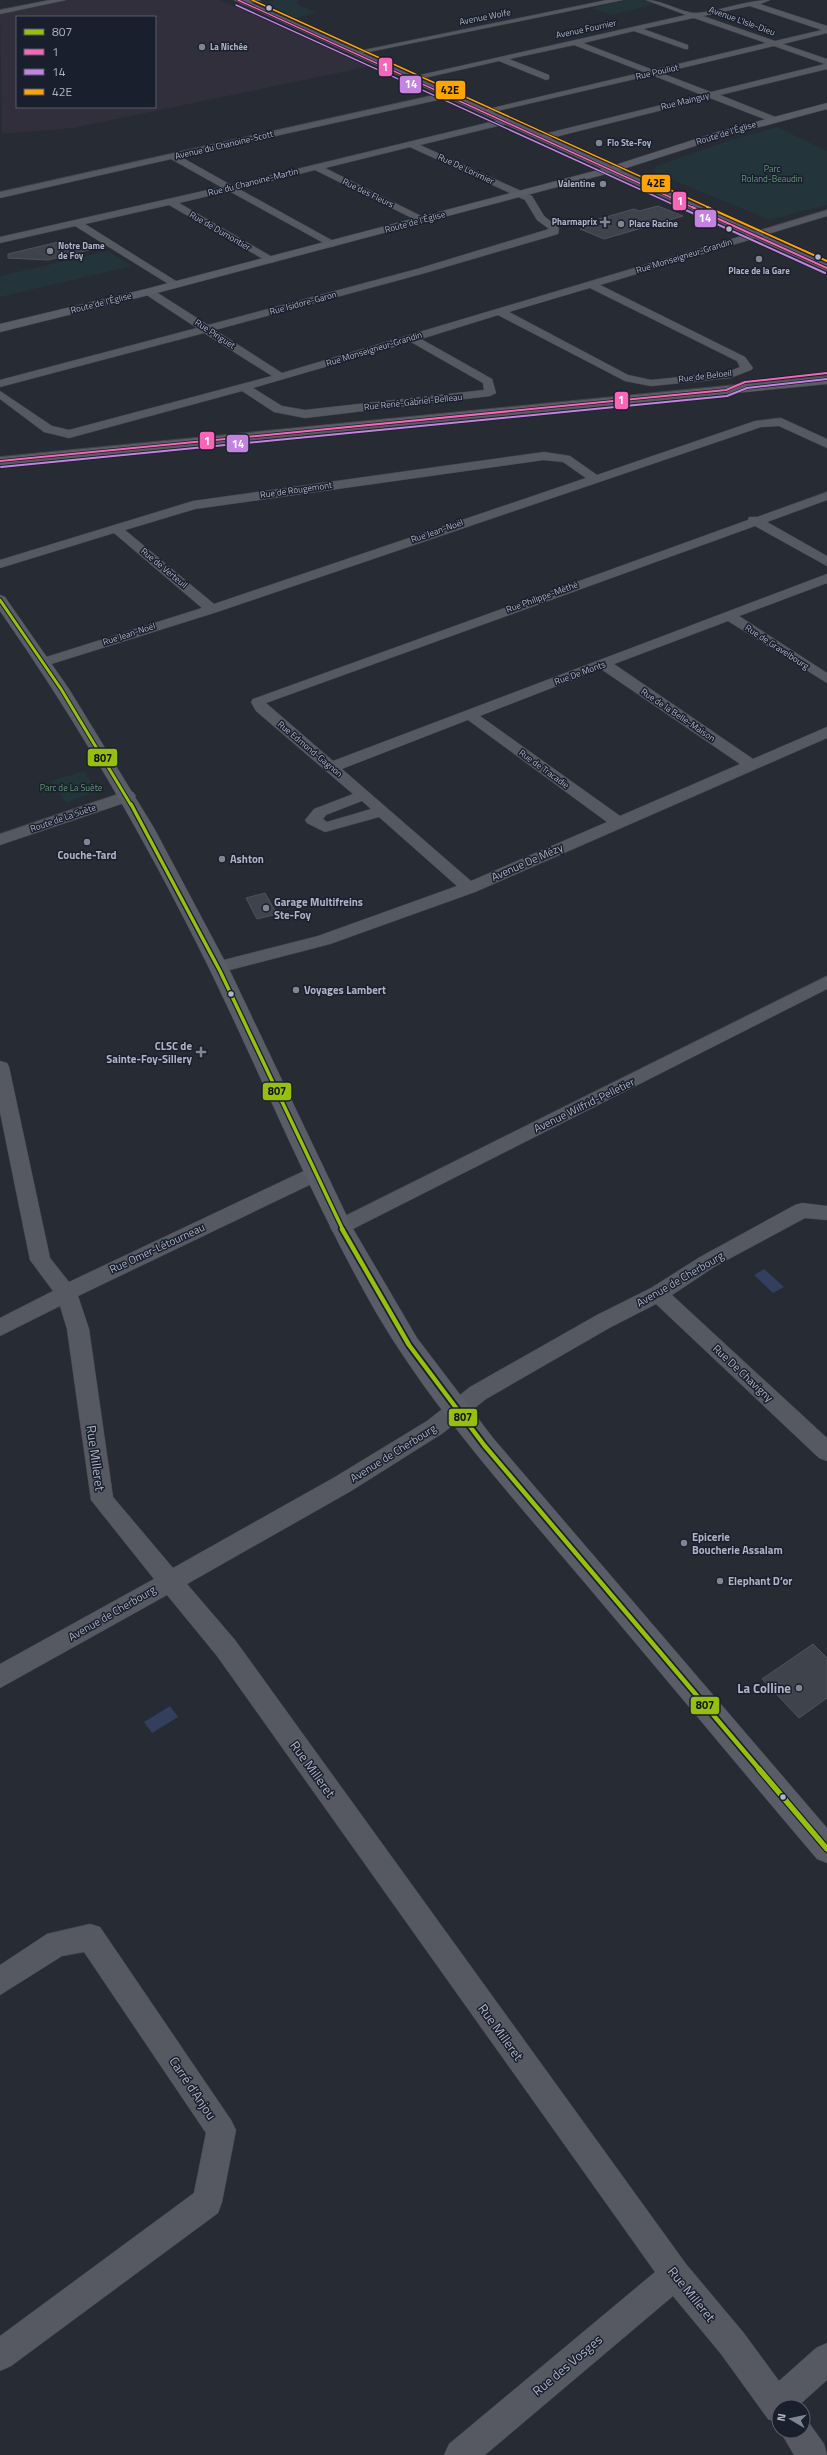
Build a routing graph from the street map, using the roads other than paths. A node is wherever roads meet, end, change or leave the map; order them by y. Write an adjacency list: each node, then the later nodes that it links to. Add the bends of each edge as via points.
1 (62, 0): 8 (street)
2 (257, 0): 6 (street)
3 (619, 0): 15 (street, Avenue Wolfe)
4 (650, 0): 9 (street, Avenue L'Isle-Dieu)
5 (766, 0): 7 (street, Avenue Fournier)
6 (241, 1): 15 (main road)
7 (750, 3): 9 (street, Avenue Fournier); 11 (street)
8 (0, 12)
9 (694, 15): 10 (street, Avenue Fournier); 13 (street, Avenue L'Isle-Dieu)
10 (635, 29): 12 (street, Avenue Fournier); 14 (street)
11 (827, 30): 13 (street, Rue Pouliot)
12 (574, 42): 16 (street, Avenue Fournier); 19 (street)
13 (776, 44): 17 (street, Avenue L'Isle-Dieu); 19 (street, Rue Pouliot)
14 (685, 47)
15 (354, 53): 21 (main road)
16 (499, 58): 20 (street); 21 (street, Avenue Fournier)
17 (827, 62)
18 (827, 66): 23 (street, Rue Mainguy)
19 (654, 72): 23 (street); 25 (street, Rue Pouliot)
20 (546, 77)
21 (411, 78): 22 (main road)
22 (448, 95): 25 (main road); 30 (street, Avenue du Chanoine-Scott)
23 (710, 95): 26 (street); 28 (street, Rue Mainguy)
24 (827, 106): 26 (main road, Route de l'Église)
25 (487, 112): 27 (main road)
26 (775, 120): 31 (main road, Route de l'Église)
27 (507, 121): 28 (main road); 29 (street, Rue du Chanoine-Martin)
28 (544, 137): 31 (main road); 33 (main road)
29 (411, 144): 32 (street, Rue du Chanoine-Martin); 35 (street, Rue De Lorimier)
30 (172, 156): 34 (street); 36 (street, Avenue du Chanoine-Scott)
31 (623, 166): 33 (main road, Route de l'Église); 41 (main road)
32 (315, 167): 34 (street, Rue du Chanoine-Martin); 39 (street, Rue des Fleurs)
33 (610, 170): 35 (main road, Route de l'Église); 42 (main road)
34 (231, 188): 37 (street, Rue du Chanoine-Martin); 44 (street)
35 (520, 194): 39 (main road, Route de l'Église); 53 (street, Rue Isidore-Garon, via 533,202 540,218 554,228 554,232)
36 (0, 195)
37 (171, 202): 40 (street, Rue du Chanoine-Martin); 46 (street, Rue de Dumontier)
38 (827, 213): 41 (street)
39 (422, 220): 44 (main road, Route de l'Église)
40 (75, 222): 43 (street, Rue du Chanoine-Martin); 49 (street)
41 (767, 231): 42 (street); 45 (main road)
42 (755, 235): 47 (main road); 48 (street, Rue Monseigneur-Grandin)
43 (0, 240)
44 (331, 244): 46 (main road, Route de l'Église)
45 (827, 258)
46 (270, 260): 49 (main road, Route de l'Église)
47 (827, 268)
48 (590, 284): 51 (street, Rue Monseigneur-Grandin); 51 (street, Rue de Beloeil, via 741,359 747,368 730,375 651,383 625,378)
49 (175, 285): 50 (main road, Route de l'Église)
50 (148, 292): 52 (main road, Route de l'Église); 53 (street, Rue Pinguet)
51 (500, 312): 54 (street, Rue Monseigneur-Grandin)
52 (0, 328)
53 (207, 329): 56 (street, Rue Pinguet); 58 (street, Rue Isidore-Garon)
54 (412, 338): 56 (street, Rue Monseigneur-Grandin); 59 (street, Rue René-Gabriel-Belleau, via 488,381 490,393 305,414 278,409)
55 (827, 373): 60 (highway, via 745,382)
56 (280, 377): 59 (street, Rue Monseigneur-Grandin)
57 (827, 380): 60 (highway)
58 (0, 384)
59 (244, 387): 62 (street, Rue Monseigneur-Grandin, via 69,434 48,429)
60 (726, 390): 64 (highway)
61 (827, 393): 65 (highway)
62 (0, 394)
63 (827, 444): 66 (street, Rue Jean-Noël, via 781,422 758,424)
64 (0, 461)
65 (0, 472)
66 (594, 478): 69 (street, Rue de Rougemont, via 566,459 544,456 193,504); 74 (street, Rue Jean-Noël)
67 (827, 496): 68 (street, Rue Philippe-Méthé)
68 (754, 520): 70 (street); 79 (street, Rue Philippe-Méthé)
69 (116, 529): 71 (street, Rue de Rougemont); 74 (street, Rue de Verteuil)
70 (827, 562)
71 (0, 564)
72 (827, 578): 75 (street, Rue De Monts)
73 (0, 600): 76 (main road)
74 (212, 609): 76 (street, Rue Jean-Noël)
75 (728, 615): 77 (street, Rue De Monts); 78 (street, Rue de Gravelbourg)
76 (45, 662): 85 (main road)
77 (605, 665): 80 (street, Rue De Monts); 82 (street, Rue de la Belle-Maison)
78 (827, 679)
79 (258, 702): 83 (street, Rue Edmond-Gagnon, via 261,708)
80 (470, 715): 83 (street, Rue De Monts); 87 (street, Rue de Tracadie)
81 (827, 732): 82 (street, Avenue De Mézy)
82 (752, 765): 87 (street, Avenue De Mézy)
83 (332, 767): 84 (street, Rue Edmond-Gagnon)
84 (364, 795): 86 (street, Rue Edmond-Gagnon); 86 (street, via 320,812 313,820 325,828)
85 (127, 796): 88 (street, Route de La Suète); 90 (main road)
86 (383, 811): 89 (street, Rue Edmond-Gagnon)
87 (618, 822): 89 (street, Avenue De Mézy)
88 (0, 840)
89 (469, 888): 90 (street, Avenue De Mézy, via 324,940)
90 (218, 967): 94 (main road)
91 (827, 982): 96 (street, Avenue Wilfrid-Pelletier)
92 (0, 1067): 93 (street, Rue Milleret)
93 (4, 1108): 97 (street, Rue Milleret, via 40,1260)
94 (315, 1174): 96 (main road); 97 (street, Rue Omer-Létourneau, via 111,1270)
95 (827, 1213): 98 (street, Avenue de Cherbourg, via 802,1210 707,1262)
96 (340, 1226): 100 (main road, via 392,1319 439,1390)
97 (67, 1294): 99 (street, Rue Omer-Létourneau); 102 (street, Rue Milleret, via 78,1329 102,1500)
98 (658, 1294): 100 (street, Avenue de Cherbourg, via 604,1320 478,1393); 101 (street, Rue De Chavigny)
99 (0, 1328)
100 (457, 1411): 102 (street, Avenue de Cherbourg, via 344,1484); 104 (main road)
101 (827, 1452)
102 (168, 1581): 103 (street, Avenue de Cherbourg); 106 (street, Rue Milleret, via 226,1648)
103 (0, 1677)
104 (827, 1849)
105 (0, 1981): 107 (street, Carré d'Anjou, via 57,1944 90,1937 222,2130 207,2202)
106 (674, 2275): 109 (street, Rue Milleret, via 732,2343); 112 (street, Rue des Vosges)
107 (0, 2355)
108 (827, 2359): 110 (street)
109 (773, 2399)
110 (785, 2399)
111 (802, 2439): 113 (street)
112 (460, 2455)
113 (813, 2455)

